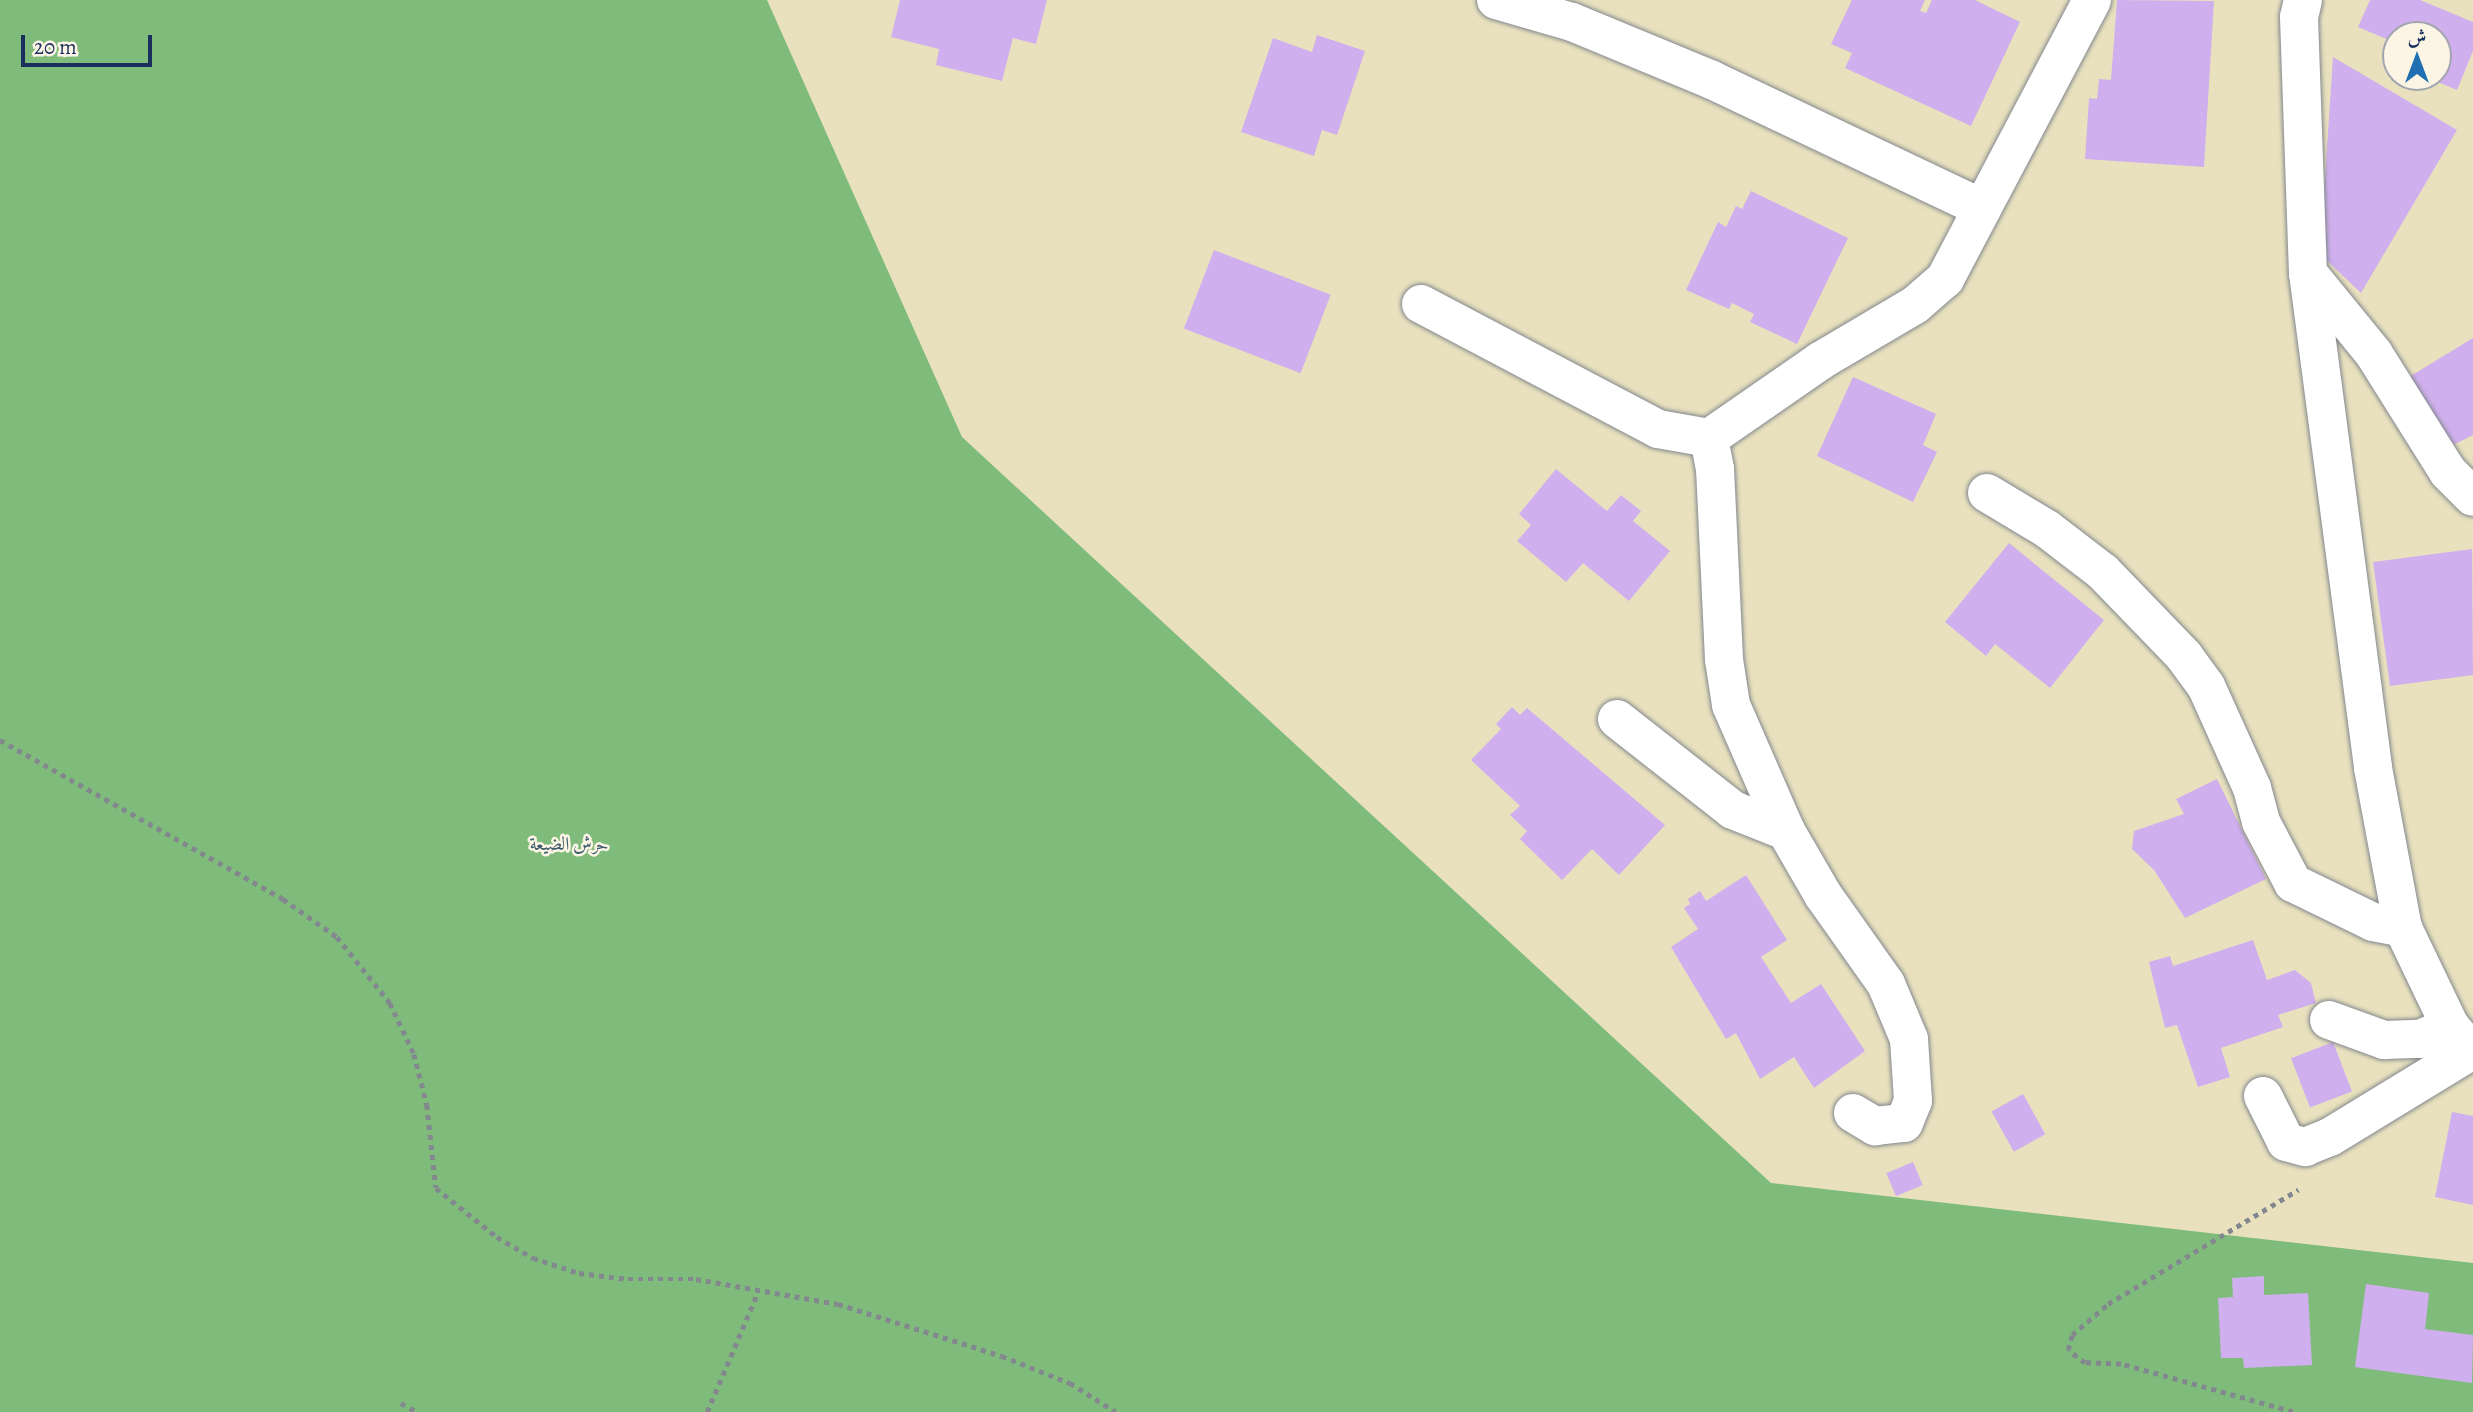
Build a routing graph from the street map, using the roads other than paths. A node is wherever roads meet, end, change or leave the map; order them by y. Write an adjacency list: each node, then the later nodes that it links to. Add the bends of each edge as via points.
1 (1496, 0): 4 (street, via 1572,22 1712,80)
2 (2092, 0): 4 (street)
3 (2303, 0): 5 (street, via 2299,17)
4 (1982, 208): 7 (street, via 1945,279 1925,296)
5 (2308, 273): 9 (street, via 2374,354 2448,472); 12 (street, via 2372,768)
6 (1421, 304): 7 (street, via 1658,429)
7 (1709, 438): 11 (street, via 1731,705)
8 (1987, 493): 12 (street, via 2047,529 2103,572 2184,656 2206,686 2252,788 2261,822 2293,883 2373,922)
9 (2473, 497)
10 (1617, 719): 11 (street, via 1733,810)
11 (1786, 831): 16 (street, via 1823,895 1886,984 1909,1039 1913,1101 1904,1124 1875,1126)
12 (2403, 928): 14 (street)
13 (2329, 1020): 14 (street, via 2384,1040)
14 (2465, 1043): 15 (street, via 2330,1137 2305,1147 2286,1142)
15 (2263, 1096)
16 (1853, 1113)

